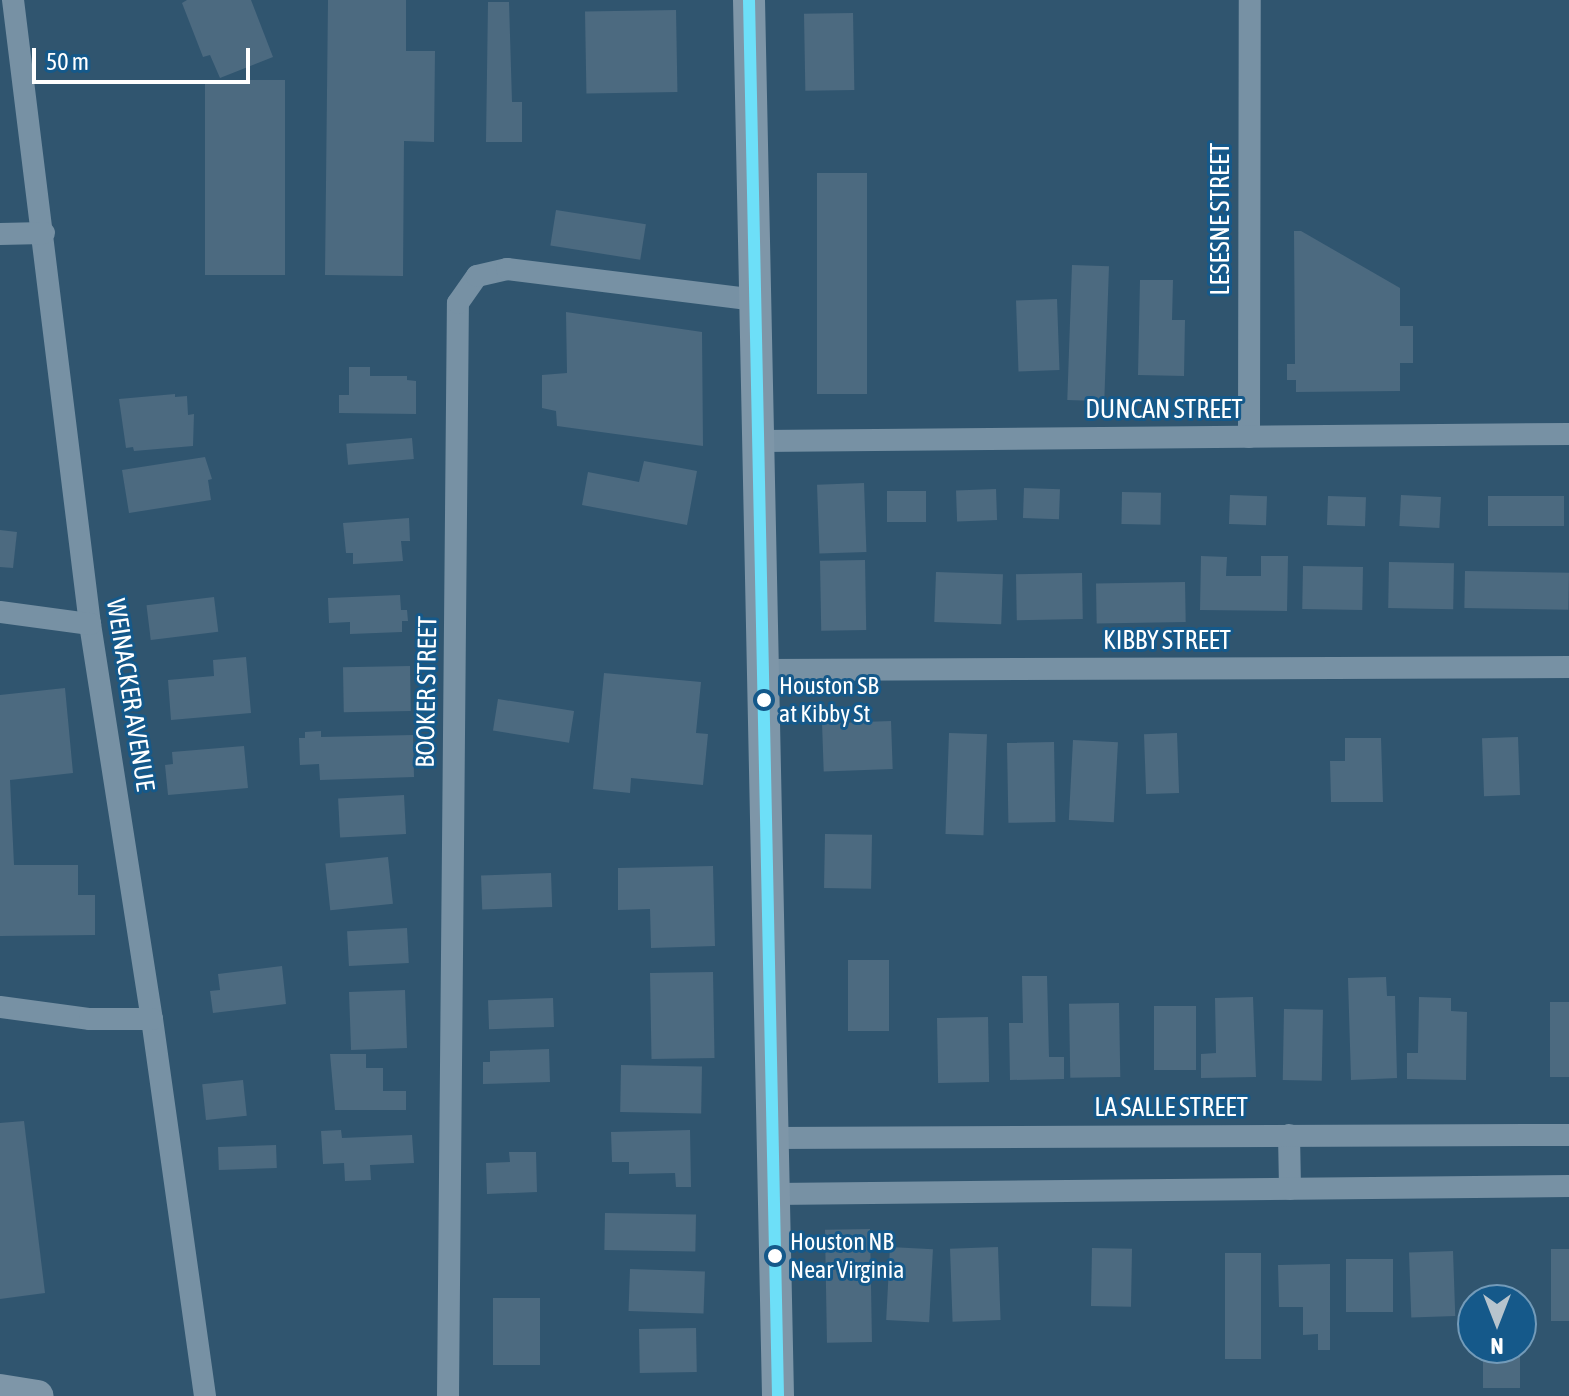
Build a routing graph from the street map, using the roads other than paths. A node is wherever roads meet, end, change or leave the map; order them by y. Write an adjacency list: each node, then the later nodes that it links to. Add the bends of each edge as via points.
1 (13, 0): 4 (street, WEINACKER AVENUE)
2 (749, 0): 6 (street)
3 (1250, 0): 8 (street, LESESNE STREET)
4 (44, 233): 5 (street); 11 (street, WEINACKER AVENUE)
5 (0, 234)
6 (756, 300): 9 (street); 25 (street, BOOKER STREET, via 507,269 477,276 458,303)
7 (1569, 434): 8 (street, DUNCAN STREET)
8 (1249, 437): 9 (street, DUNCAN STREET)
9 (759, 441): 13 (street)
10 (0, 612): 11 (street)
11 (90, 624): 15 (street, WEINACKER AVENUE)
12 (1569, 667): 13 (street, KIBBY STREET)
13 (765, 670): 18 (street)
14 (0, 1007): 15 (street, via 90,1019)
15 (152, 1019): 24 (street, WEINACKER AVENUE)
16 (1289, 1135): 17 (street, LA SALLE STREET); 18 (street, LA SALLE STREET); 20 (street)
17 (1569, 1135)
18 (773, 1138): 21 (street)
19 (1569, 1186): 20 (street)
20 (1290, 1189): 21 (street)
21 (774, 1194): 26 (street)
22 (0, 1390): 23 (street)
23 (38, 1396)
24 (205, 1396)
25 (448, 1396)
26 (778, 1396)

